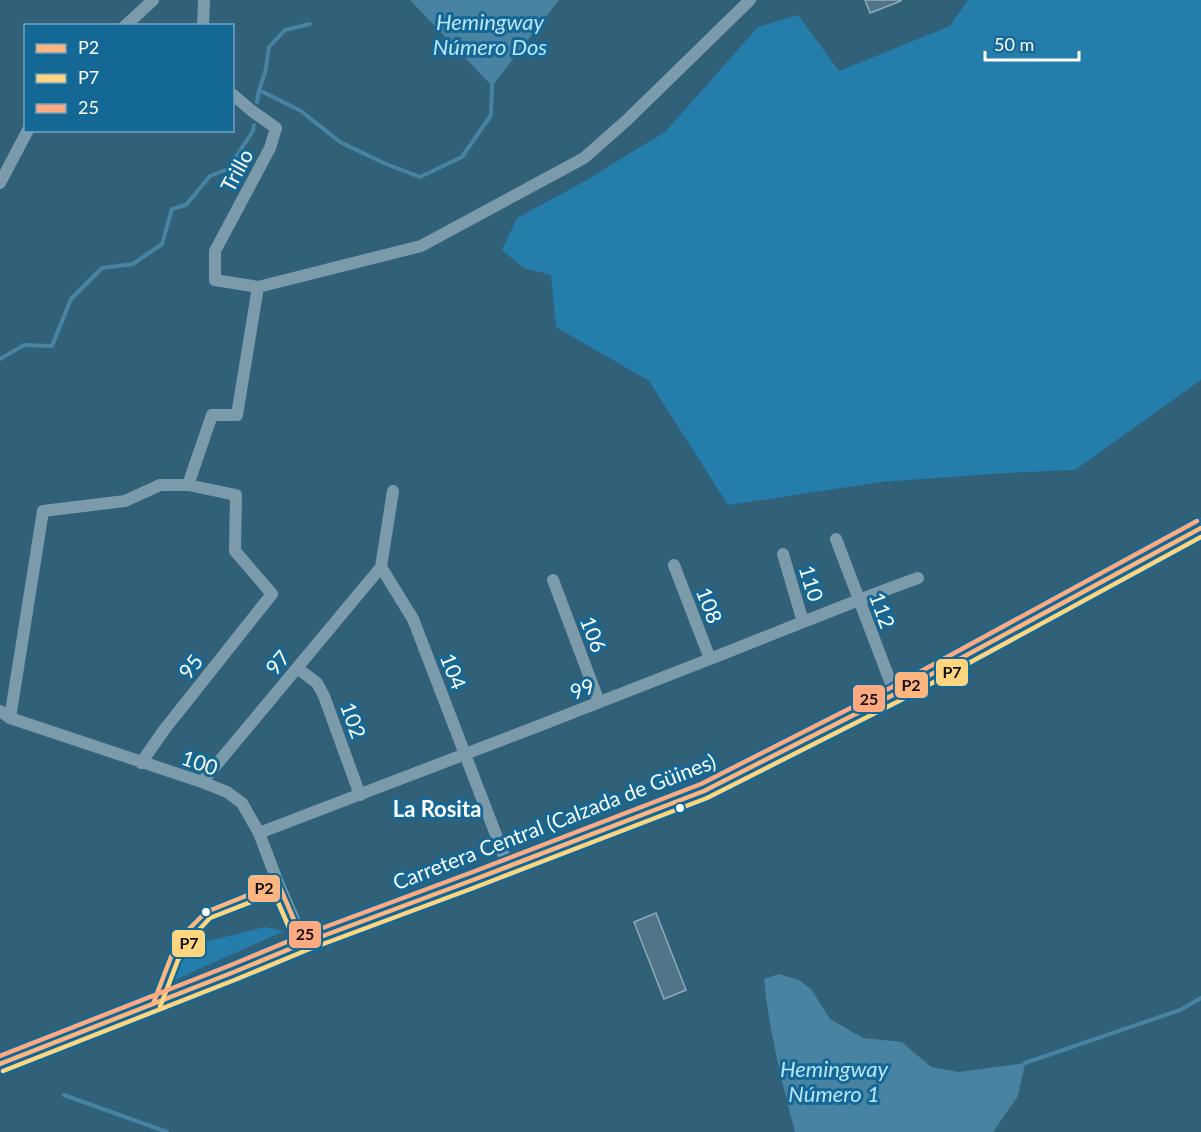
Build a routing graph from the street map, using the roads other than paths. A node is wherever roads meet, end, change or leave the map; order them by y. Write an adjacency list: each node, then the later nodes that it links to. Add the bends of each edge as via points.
1 (153, 0): 4 (street)
2 (204, 0): 5 (street)
3 (750, 0): 9 (street, via 584,158 421,246)
4 (127, 24)
5 (203, 24)
6 (234, 96): 9 (street, Trillo, via 276,128 270,148 215,251 215,280)
7 (27, 132): 8 (street)
8 (0, 183)
9 (258, 287): 10 (street, via 237,416 212,415)
10 (188, 484): 25 (street, via 160,485 125,501 42,511); 27 (street, 95, via 236,495 235,551 272,594)
11 (393, 491): 16 (street)
12 (1201, 528): 23 (main road, Carretera Central (Calzada de Güines))
13 (836, 539): 19 (street, 112)
14 (783, 554): 20 (street, 110)
15 (674, 565): 21 (street, 108)
16 (381, 567): 22 (street, 97); 26 (street, 104, via 413,619)
17 (918, 578): 19 (street, 99)
18 (553, 580): 24 (street, 106)
19 (859, 599): 20 (street, 99); 23 (street, 112)
20 (803, 622): 21 (street, 99)
21 (710, 659): 24 (street, 99)
22 (297, 668): 28 (street, 97); 29 (street, 102, via 317,683 324,696)
23 (895, 694): 31 (main road, Carretera Central (Calzada de Güines), via 704,791)
24 (599, 702): 26 (street, 99)
25 (5, 714): 27 (street, 100)
26 (465, 755): 29 (street, 99); 31 (street, 104)
27 (141, 763): 28 (street, 100)
28 (202, 782): 30 (street, 100, via 242,803)
29 (360, 795): 30 (street, 99)
30 (259, 833): 32 (street, 100)
31 (508, 866): 32 (main road, Carretera Central (Calzada de Güines))
32 (304, 943): 33 (main road, Carretera Central (Calzada de Güines))
33 (0, 1064)

